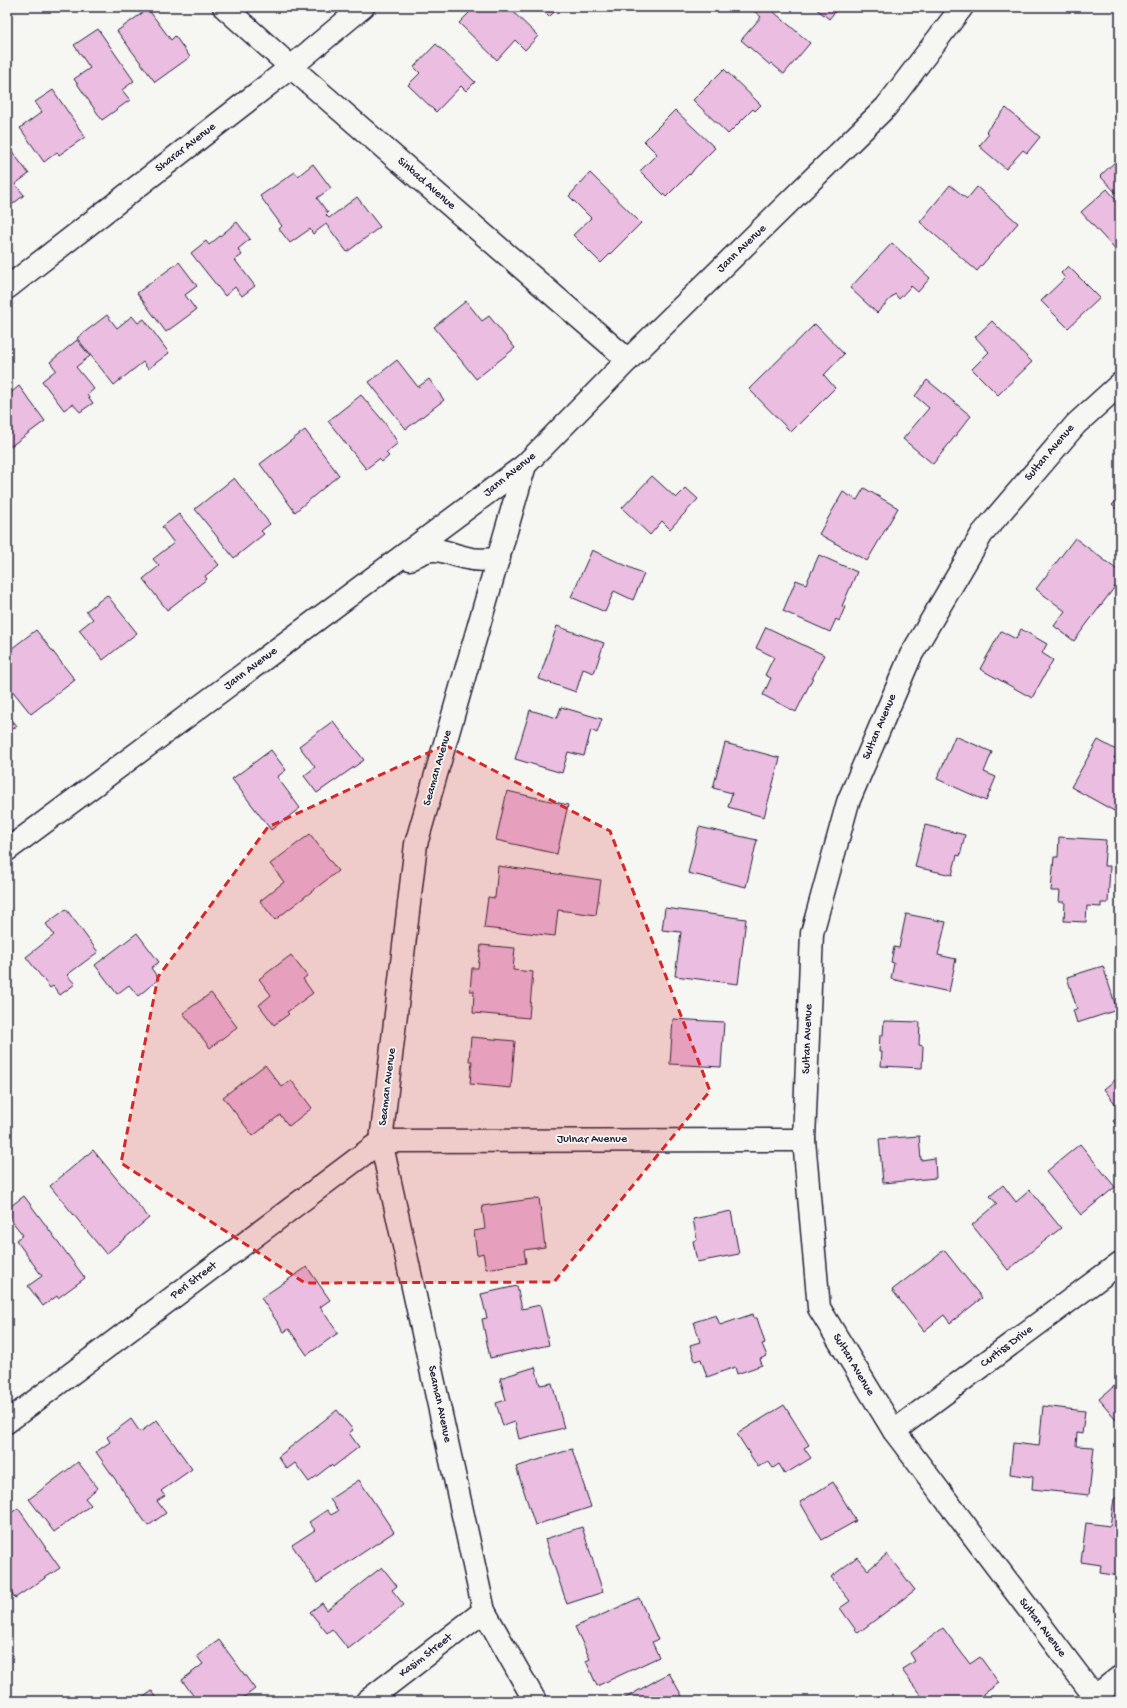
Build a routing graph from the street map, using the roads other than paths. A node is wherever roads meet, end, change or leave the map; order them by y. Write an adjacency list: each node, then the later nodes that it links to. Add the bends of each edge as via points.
1 (224, 7): 4 (street, Sinbad Avenue)
2 (363, 7): 4 (street, Sharar Avenue)
3 (962, 7): 6 (street, Jann Avenue, via 886,107)
4 (291, 67): 5 (street, Sharar Avenue); 6 (street, Sinbad Avenue)
5 (7, 288)
6 (628, 360): 8 (street, Jann Avenue)
7 (1120, 384): 17 (street, Sultan Avenue, via 1076,424 982,534 911,655 848,802 812,933)
8 (525, 465): 9 (street, Jann Avenue); 10 (street, Seaman Avenue)
9 (493, 489): 10 (street, via 509,495); 11 (street, Jann Avenue)
10 (513, 506): 13 (street, Seaman Avenue)
11 (457, 516): 12 (street, via 455,538 458,548); 14 (street, Jann Avenue)
12 (467, 558): 13 (street); 14 (street, via 441,549 430,550); 15 (street, via 476,568 482,581)
13 (499, 558): 15 (street, Seaman Avenue)
14 (358, 589): 16 (street, Jann Avenue)
15 (486, 603): 18 (street, Seaman Avenue, via 416,844)
16 (7, 850)
17 (804, 1140): 18 (street, Julnar Avenue); 21 (street, Sultan Avenue, via 819,1308)
18 (381, 1141): 20 (street, Peri Street); 22 (street, Seaman Avenue)
19 (1120, 1263): 21 (street, Curtiss Drive)
20 (7, 1422)
21 (894, 1431): 24 (street, Sultan Avenue)
22 (484, 1610): 25 (street, Kasim Street); 26 (street, Seaman Avenue)
23 (1120, 1677): 24 (street)
24 (1093, 1700)
25 (367, 1701)
26 (535, 1701)

